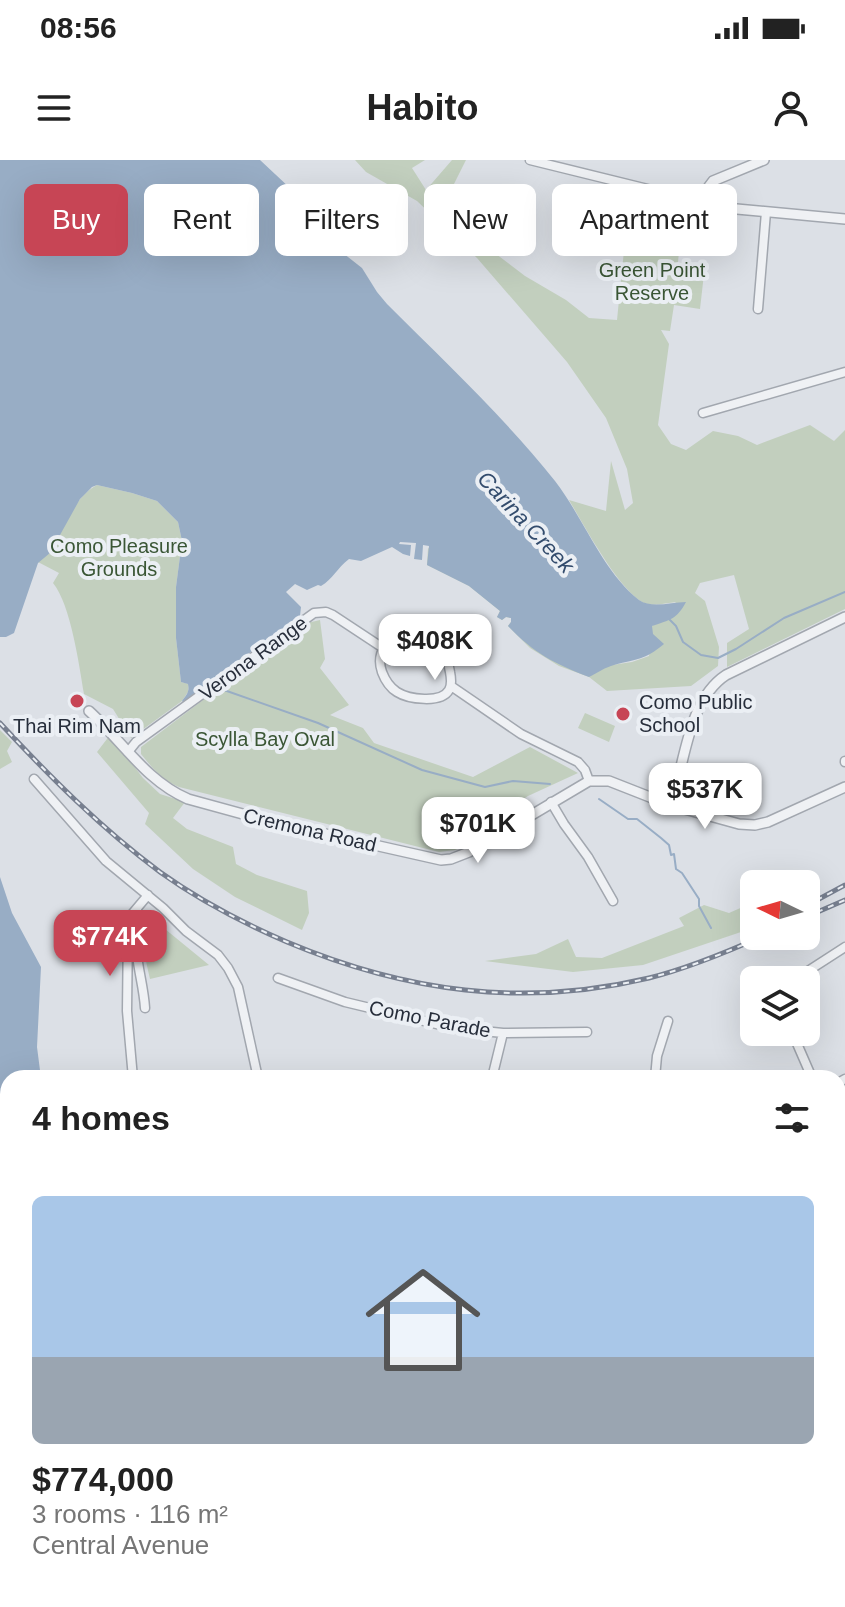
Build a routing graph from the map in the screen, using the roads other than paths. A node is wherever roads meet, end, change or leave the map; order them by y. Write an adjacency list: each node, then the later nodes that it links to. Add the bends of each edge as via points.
1 (530, 160): 3 (street)
2 (764, 160): 4 (street)
3 (627, 184)
4 (711, 184)
5 (737, 209): 6 (street)
6 (766, 212): 7 (street); 8 (street)
7 (845, 219)
8 (758, 309)
9 (845, 372): 10 (street)
10 (703, 413)
11 (845, 617): 19 (street, via 712,686 700,703)
12 (383, 648): 13 (street, via 403,634 429,638 445,653); 13 (street, via 382,673 400,694 433,698); 15 (street, Verona Range, via 333,615 318,612)
13 (451, 686): 17 (street, via 521,734 578,762)
14 (89, 711): 15 (street, Cremona Road)
15 (128, 752): 20 (street, Cremona Road, via 164,786 188,799 432,859 461,856)
16 (34, 779): 21 (street, via 100,855)
17 (589, 781): 19 (street, via 609,781 660,801); 20 (street, Cremona Road)
18 (845, 787): 19 (street, via 755,825 688,810)
19 (675, 801)
20 (551, 802): 22 (street)
21 (148, 895): 23 (street); 33 (street, via 228,968 238,987)
22 (613, 901)
23 (137, 908): 27 (street); 32 (street, via 129,920 127,942)
24 (845, 947): 25 (street)
25 (816, 966)
26 (278, 978): 30 (street, Como Parade, via 428,1023)
27 (145, 1008)
28 (668, 1021): 35 (street)
29 (587, 1032): 30 (street, Como Parade)
30 (503, 1033): 34 (street)
31 (798, 1046): 36 (street)
32 (132, 1070)
33 (256, 1070)
34 (494, 1070)
35 (656, 1070)
36 (809, 1070)

